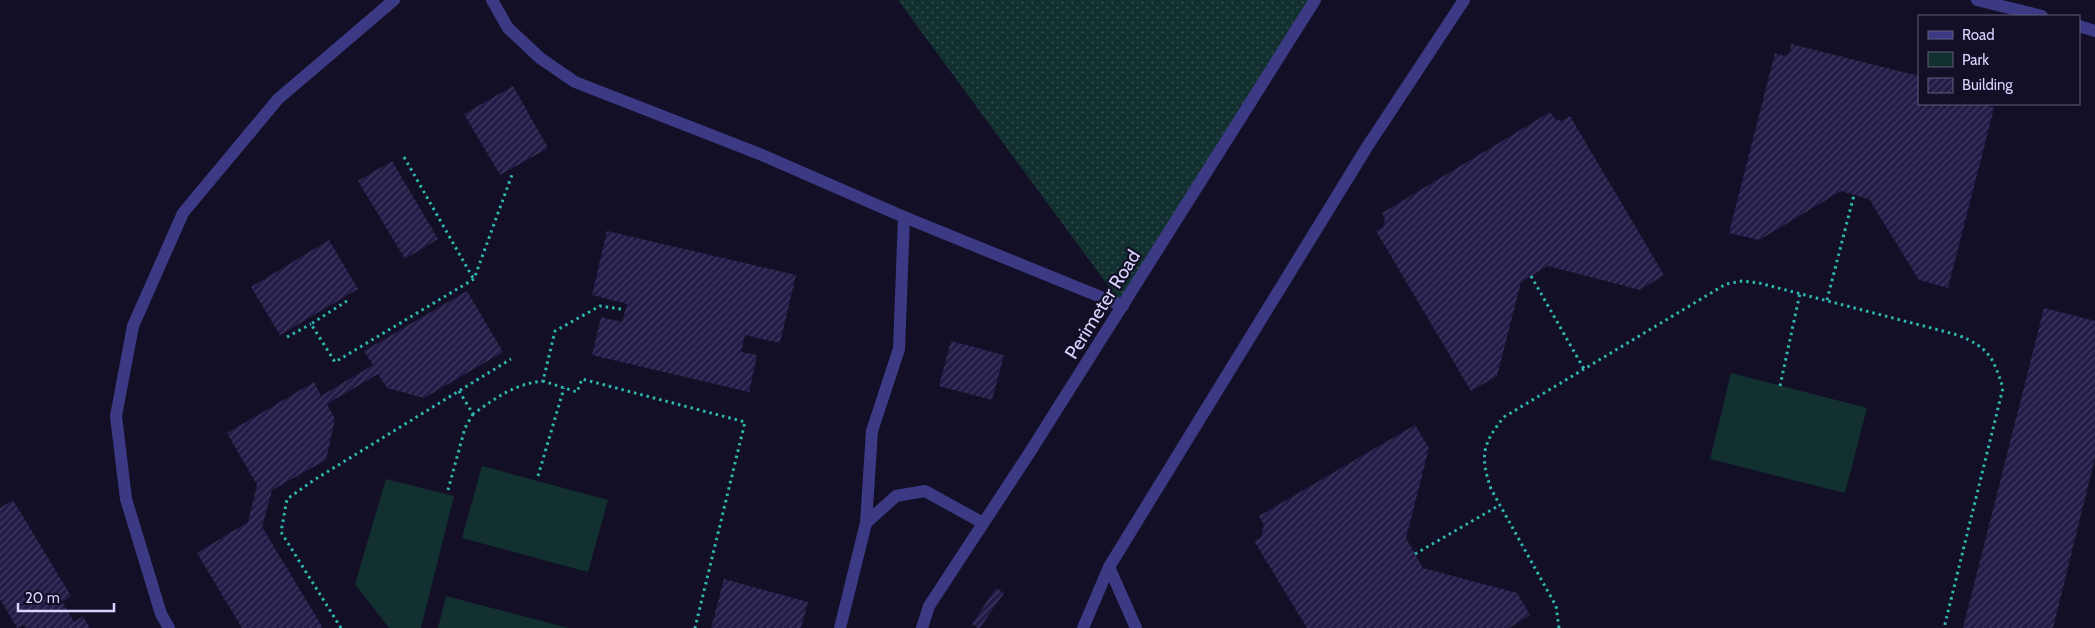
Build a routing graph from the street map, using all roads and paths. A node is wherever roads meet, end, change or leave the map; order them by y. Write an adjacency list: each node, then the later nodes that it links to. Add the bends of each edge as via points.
1 (394, 0): 36 (street, via 278,99 183,213 132,326 116,416 126,498 161,614)
2 (492, 0): 12 (street, via 508,28 540,58 576,82 762,155)
3 (1315, 0): 18 (street, Perimeter Road)
4 (1464, 0): 35 (street, via 1362,155)
5 (1978, 0): 6 (street)
6 (2038, 15)
7 (2080, 26): 8 (street)
8 (2095, 31)
9 (404, 157): 14 (path)
10 (513, 172): 14 (path)
11 (1854, 195): 16 (path)
12 (904, 217): 18 (street); 32 (street, via 899,349 872,431)
13 (1531, 276): 23 (path)
14 (474, 279): 20 (path, via 335,362)
15 (1800, 293): 16 (path); 23 (path, via 1759,283 1742,281 1726,284); 25 (path)
16 (1827, 300): 44 (path, via 1958,334 1979,344 1994,362 2002,388)
17 (347, 301): 20 (path)
18 (1123, 306): 33 (street, Perimeter Road)
19 (621, 309): 24 (path, via 600,306 555,331)
20 (311, 324): 21 (path)
21 (287, 337)
22 (511, 359): 27 (path)
23 (1584, 369): 31 (path, via 1504,417 1491,433 1484,451 1484,469)
24 (543, 381): 26 (path); 28 (path, via 526,383 506,392)
25 (1780, 386)
26 (564, 388): 29 (path); 38 (path, via 577,392 582,378 745,422)
27 (459, 390): 28 (path); 37 (path, via 287,499 280,532)
28 (472, 414): 30 (path)
29 (538, 476)
30 (448, 490)
31 (1500, 506): 34 (path); 43 (path, via 1556,606)
32 (866, 523): 33 (street, via 896,496 925,491); 39 (street)
33 (984, 523): 40 (street, Perimeter Road, via 929,606)
34 (1414, 554)
35 (1109, 566): 41 (street); 42 (street)
36 (169, 628)
37 (341, 628)
38 (695, 628)
39 (840, 628)
40 (922, 628)
41 (1083, 628)
42 (1136, 628)
43 (1559, 628)
44 (1944, 628)

